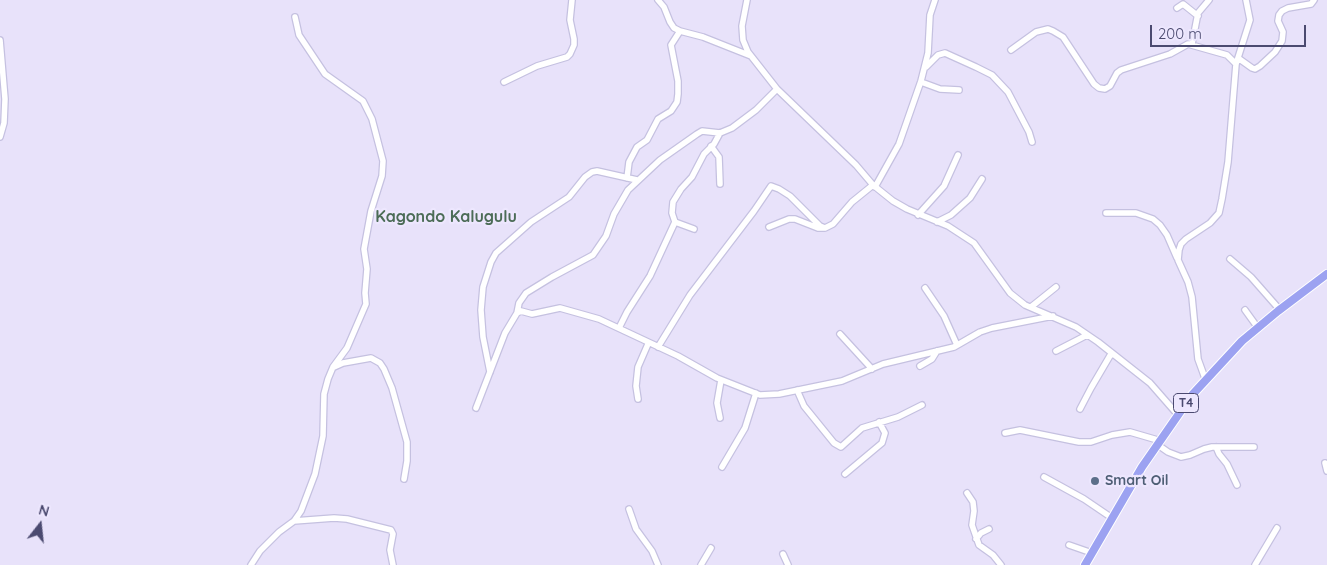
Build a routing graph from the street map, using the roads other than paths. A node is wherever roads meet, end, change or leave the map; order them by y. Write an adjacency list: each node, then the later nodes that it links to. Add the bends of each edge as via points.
1 (572, 0): 18 (street, via 570,20 574,39 570,54)
2 (747, 0): 15 (street, via 743,40)
3 (936, 0): 17 (street, via 930,15)
4 (1209, 0): 9 (street)
5 (1246, 0): 16 (street, via 1250,20)
6 (1314, 0): 16 (street, via 1311,4 1282,11 1278,21 1283,32 1282,41 1260,66 1255,69)
7 (660, 1): 11 (street, via 670,22)
8 (1177, 8): 9 (street, via 1183,4)
9 (1198, 16): 13 (street)
10 (295, 18): 60 (street, via 299,35 325,74 363,100 372,119 383,162 364,249 366,304 348,348)
11 (680, 31): 15 (street); 27 (street, via 671,45 678,80 677,102 671,111 658,119 647,140 637,147 629,162)
12 (0, 40): 23 (street, via 5,99)
13 (1192, 44): 14 (street, via 1124,68 1104,89 1094,84 1063,37 1053,31 1036,32); 16 (street)
14 (1011, 50)
15 (752, 57): 20 (street)
16 (1237, 61): 40 (street, via 1226,186 1218,213 1210,223 1181,244)
17 (925, 68): 19 (street); 24 (street, via 938,55 945,53 992,75 1008,92)
18 (504, 82)
19 (921, 82): 21 (street, via 940,89); 31 (street, via 899,144)
20 (777, 90): 22 (street, via 742,121); 31 (street)
21 (959, 90)
22 (720, 133): 25 (street); 29 (street, via 697,134)
23 (0, 137)
24 (1032, 142)
25 (711, 146): 30 (street, via 718,157); 34 (street, via 690,181 677,194 672,213)
26 (958, 155): 33 (street, via 944,186)
27 (627, 178): 29 (street); 62 (street, via 592,172 569,197 531,222 496,253 483,287 481,310)
28 (982, 179): 35 (street, via 970,198 951,215)
29 (637, 180): 47 (street, via 628,190 593,255 526,293)
30 (720, 184)
31 (874, 186): 33 (street); 37 (street)
32 (1106, 213): 40 (street, via 1136,213 1153,218 1167,235)
33 (918, 215): 35 (street)
34 (675, 222): 38 (street); 49 (street, via 650,276)
35 (937, 222): 44 (street, via 974,243 1010,293)
36 (769, 227): 37 (street, via 789,218)
37 (825, 228): 55 (street, via 790,196 771,186 690,295)
38 (694, 230)
39 (1230, 259): 46 (street)
40 (1178, 260): 64 (street, via 1192,297 1198,359)
41 (1327, 274): 46 (highway, T4)
42 (925, 288): 54 (street, via 944,316)
43 (1056, 288): 44 (street)
44 (1031, 307): 48 (street)
45 (1245, 310): 50 (street)
46 (1280, 310): 50 (highway, T4)
47 (517, 313): 49 (street, via 532,314 560,308); 62 (street, via 505,333)
48 (1052, 316): 52 (street); 54 (street, via 992,328)
49 (619, 328): 53 (street)
50 (1258, 328): 64 (highway, T4)
51 (840, 334): 61 (street)
52 (1087, 335): 57 (street); 58 (street)
53 (648, 344): 55 (street); 67 (street, via 638,366)
54 (957, 345): 56 (street)
55 (658, 347): 63 (street)
56 (937, 351): 59 (street, via 932,359); 61 (street)
57 (1056, 351)
58 (1112, 354): 70 (street); 71 (street, via 1150,384)
59 (920, 366)
60 (334, 367): 83 (street, via 371,358 384,369 407,442); 88 (street, via 324,394 324,428 315,474 304,506)
61 (872, 369): 65 (street, via 842,381)
62 (490, 374): 69 (street)
63 (721, 380): 66 (street); 72 (street, via 717,403)
64 (1206, 380): 71 (highway, T4)
65 (797, 390): 66 (street, via 779,394); 73 (street, via 804,406 841,448 862,428)
66 (756, 393): 79 (street, via 745,428)
67 (638, 399)
68 (922, 405): 73 (street)
69 (476, 408)
70 (1080, 409)
71 (1178, 415): 75 (highway, T4)
72 (720, 418)
73 (879, 422): 81 (street, via 885,433 882,443)
74 (1005, 433): 75 (street, via 1020,430 1091,442 1130,432)
75 (1159, 443): 76 (street, via 1168,452 1182,457); 87 (highway, T4)
76 (1216, 447): 77 (street); 84 (street)
77 (1254, 447)
78 (1325, 463): 80 (street)
79 (722, 467)
80 (1327, 471)
81 (845, 474)
82 (1044, 477): 87 (street)
83 (404, 479)
84 (1237, 485)
85 (967, 493): 91 (street, via 973,502 972,525)
86 (629, 509): 98 (street, via 636,529)
87 (1112, 518): 94 (highway, T4)
88 (294, 521): 96 (street, via 260,551); 97 (street, via 347,519 391,530)
89 (1277, 528): 103 (street)
90 (989, 529): 91 (street)
91 (976, 539): 101 (street, via 980,548)
92 (1070, 545): 94 (street)
93 (711, 548): 99 (street)
94 (1092, 553): 102 (highway, T4)
95 (783, 554): 100 (street)
96 (251, 565)
97 (393, 565)
98 (658, 565)
99 (701, 565)
100 (788, 565)
101 (1001, 565)
102 (1085, 565)
103 (1256, 565)

